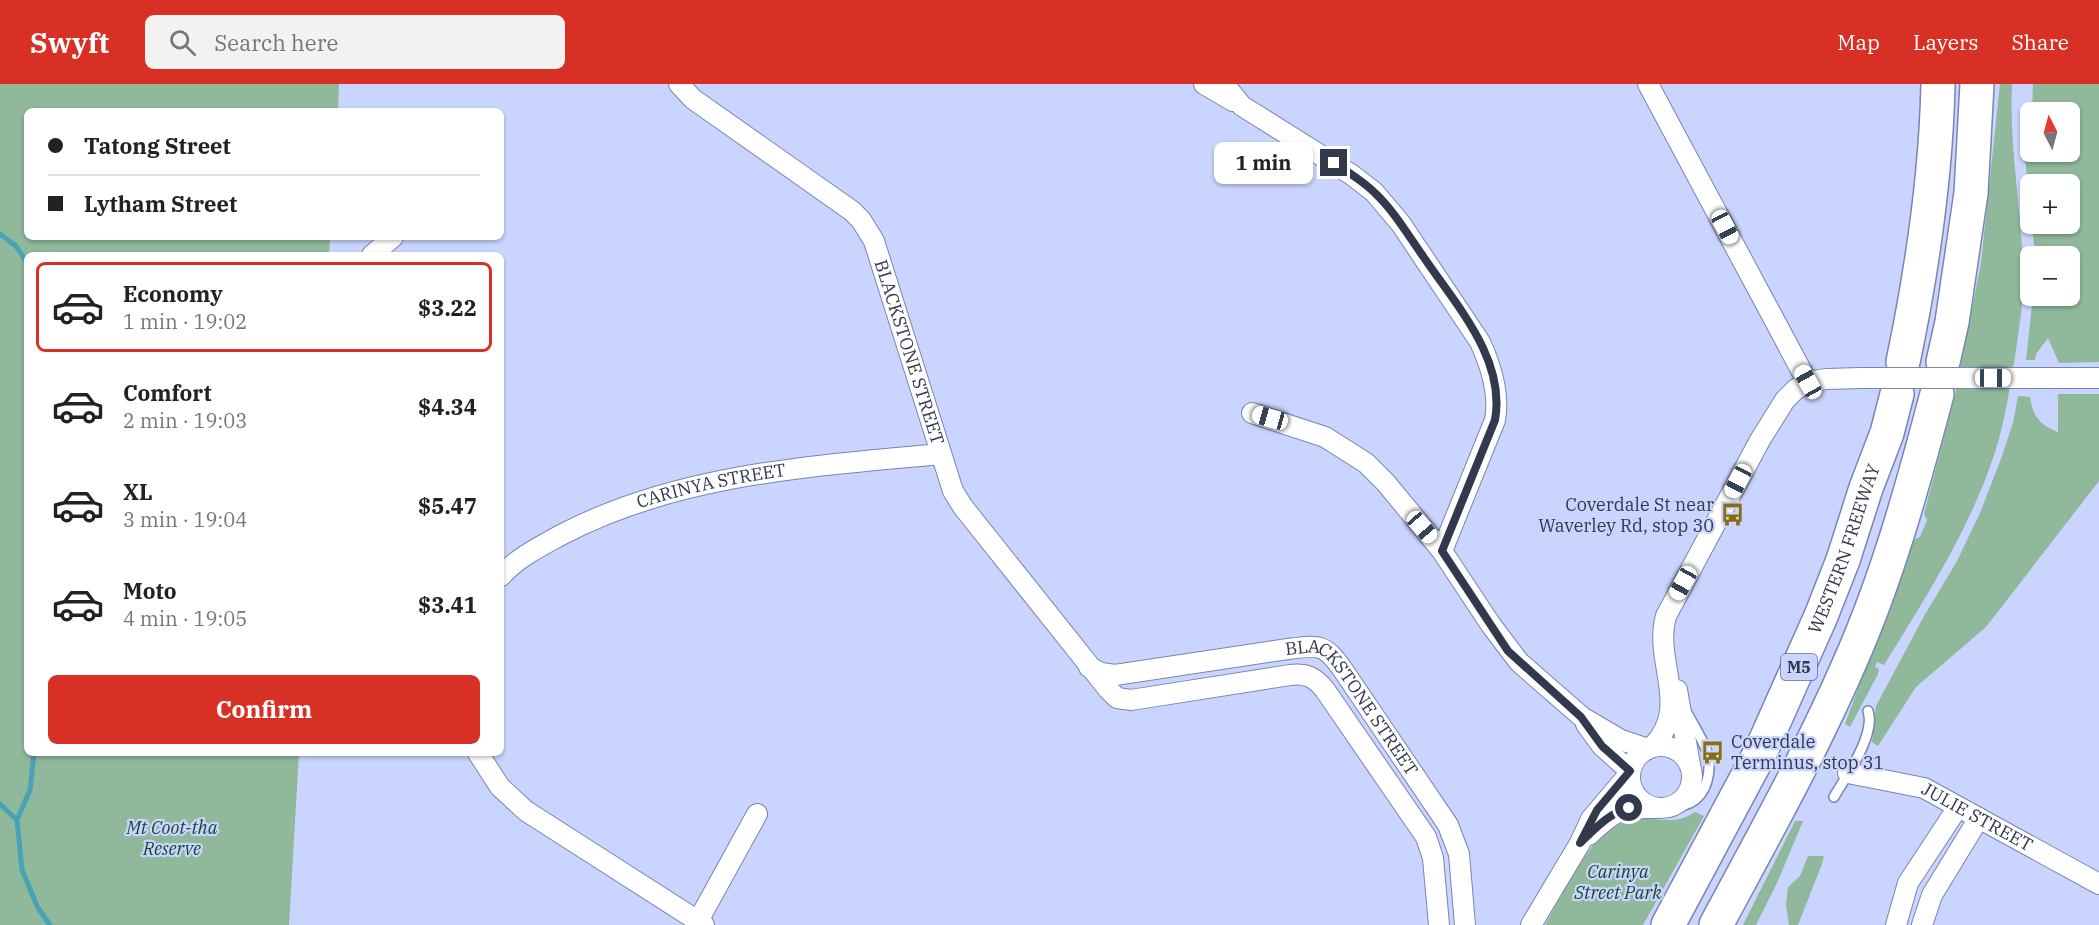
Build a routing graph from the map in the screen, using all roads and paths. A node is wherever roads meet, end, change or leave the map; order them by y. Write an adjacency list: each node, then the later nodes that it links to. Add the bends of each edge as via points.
1 (679, 84): 17 (street, BLACKSTONE STREET, via 693,99 852,211 867,228)
2 (1204, 84): 7 (street)
3 (1224, 84): 7 (street, via 1234,99)
4 (1648, 84): 13 (street)
5 (1938, 84): 10 (highway, via 1929,201)
6 (1977, 84): 11 (highway, via 1971,193)
7 (1253, 114): 18 (street, via 1352,175 1383,201 1472,327 1486,356 1496,395 1495,420)
8 (390, 240): 9 (street)
9 (376, 252)
10 (1903, 362)
11 (1943, 362)
12 (2099, 378): 13 (street, bridge, via 1861,378)
13 (1808, 382): 21 (street, via 1780,406 1669,610 1663,641)
14 (1897, 394): 41 (highway, WESTERN FREEWAY / M5, via 1887,433 1821,616 1760,753)
15 (1937, 394): 42 (highway, M5, via 1893,548 1850,661)
16 (1252, 413): 18 (street, via 1319,434 1356,455 1386,483)
17 (941, 454): 19 (street, CARINYA STREET, via 731,479 656,496 570,530); 20 (street, BLACKSTONE STREET, via 953,491 963,507)
18 (1442, 551): 24 (street, via 1508,651)
19 (504, 569)
20 (1089, 667): 38 (street, BLACKSTONE STREET, via 1111,693 1126,700 1290,675 1312,677 1325,690 1426,837 1433,858); 39 (street, BLACKSTONE STREET, via 1115,675 1288,649 1315,647 1328,651 1448,825 1459,854)
21 (1669, 675): 22 (street); 25 (street, via 1668,725)
22 (1680, 701): 27 (street); 32 (lane, via 1707,751 1709,775 1694,801)
23 (1868, 711): 29 (lane, via 1866,741)
24 (1581, 717): 25 (street, via 1615,737); 28 (street, via 1602,746)
25 (1650, 748): 27 (street, via 1674,749 1683,754); 28 (street, via 1636,757)
26 (480, 756): 37 (street, via 500,787 526,811)
27 (1691, 768): 32 (street, via 1688,793 1677,804)
28 (1630, 772): 32 (street, via 1635,795 1647,805); 35 (street, via 1597,810)
29 (1848, 773): 30 (lane); 31 (street, JULIE STREET, via 1915,785)
30 (1834, 797)
31 (1958, 807): 34 (street, JULIE STREET); 43 (street, via 1908,883)
32 (1659, 808): 35 (street, via 1620,811)
33 (757, 814): 37 (street)
34 (1979, 818): 36 (street, JULIE STREET); 44 (street, via 1932,895)
35 (1580, 843): 40 (street)
36 (2099, 884)
37 (701, 923)
38 (1439, 925)
39 (1465, 925)
40 (1531, 925)
41 (1668, 925)
42 (1716, 925)
43 (1896, 925)
44 (1922, 925)

